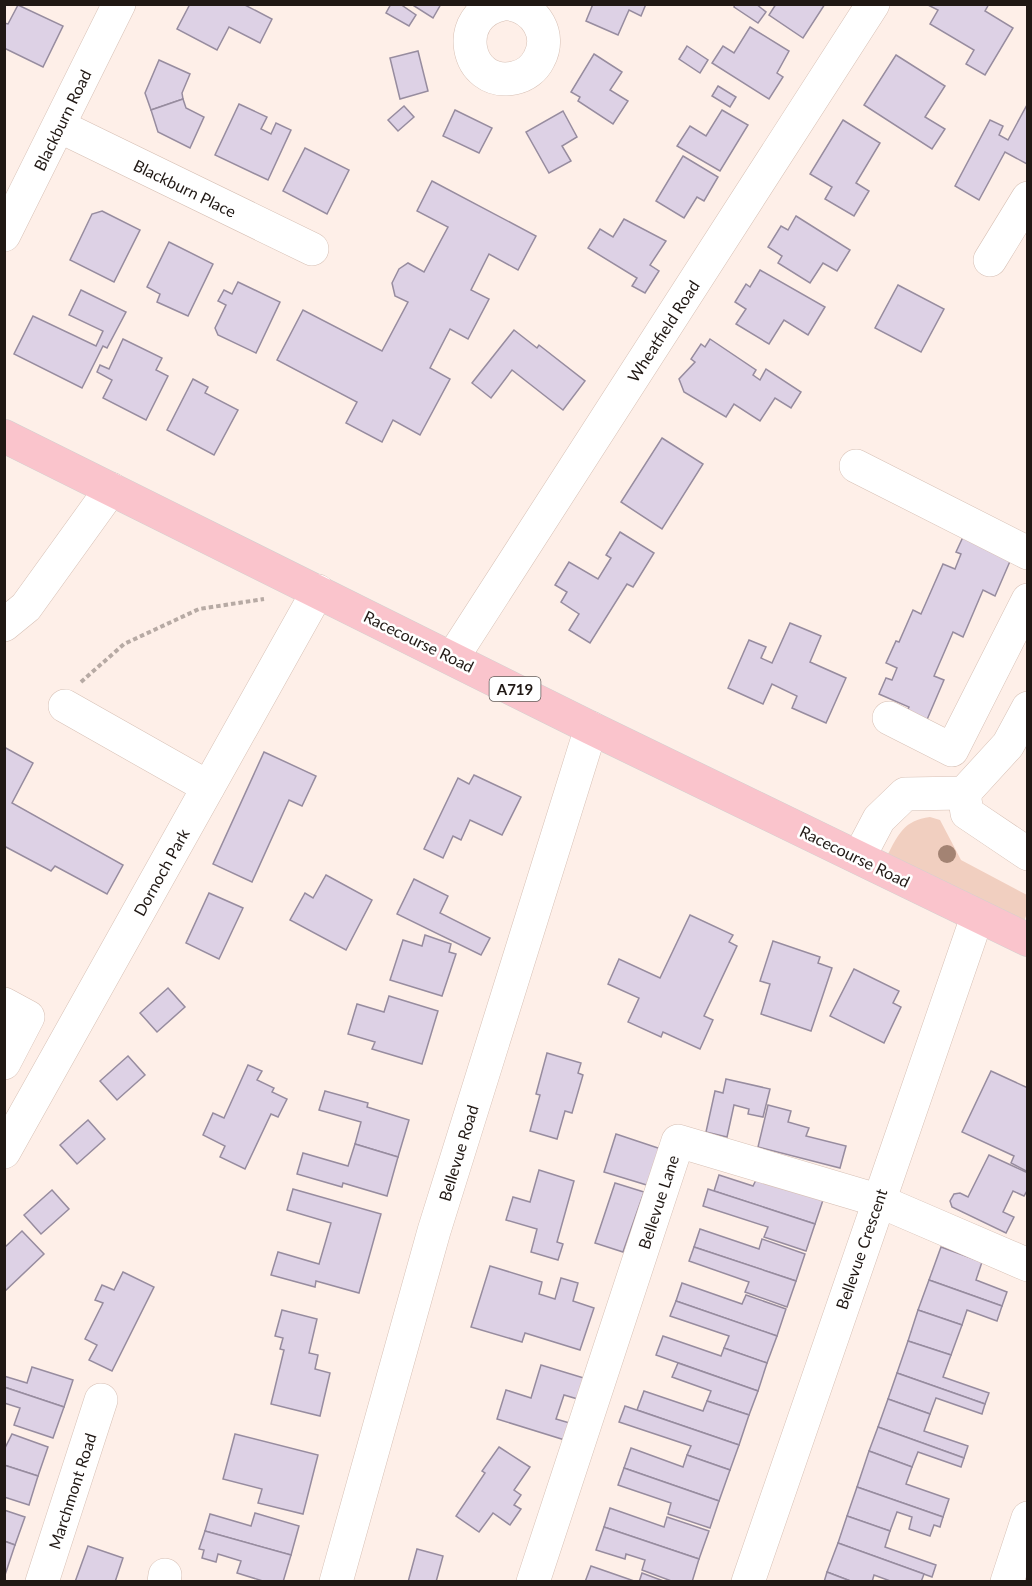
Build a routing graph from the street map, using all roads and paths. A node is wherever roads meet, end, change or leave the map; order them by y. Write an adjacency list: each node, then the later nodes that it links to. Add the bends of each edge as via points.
1 (119, 4): 3 (street, Blackburn Road)
2 (873, 4): 16 (street, Wheatfield Road)
3 (59, 126): 5 (street, Blackburn Road); 6 (street, Blackburn Place)
4 (1028, 198): 7 (street)
5 (4, 235)
6 (312, 249)
7 (990, 260)
8 (4, 436): 10 (main road, Racecourse Road / A719)
9 (856, 466): 11 (street)
10 (111, 489): 12 (main road, Racecourse Road / A719); 15 (street, via 26,607)
11 (1028, 553)
12 (318, 591): 16 (main road, Racecourse Road / A719); 21 (street, Dornoch Park)
13 (275, 597): 17 (path, via 199,609 124,644 77,685)
14 (1028, 600): 19 (street, via 952,750)
15 (4, 625)
16 (453, 657): 20 (main road, Racecourse Road / A719)
17 (65, 706): 21 (street)
18 (1028, 708): 22 (street, via 1008,745)
19 (890, 718)
20 (591, 728): 24 (main road, Racecourse Road / A719); 35 (street, Bellevue Road, via 434,1231)
21 (208, 787): 29 (street, Dornoch Park)
22 (964, 793): 23 (street, via 967,813); 24 (street, via 905,794 879,819)
23 (1028, 854)
24 (859, 857): 25 (main road, Racecourse Road / A719)
25 (977, 917): 26 (main road, Racecourse Road / A719); 30 (street, Bellevue Crescent)
26 (1028, 940)
27 (4, 1004): 28 (street, via 28,1017)
28 (4, 1063)
29 (4, 1152)
30 (877, 1200): 31 (street, Bellevue Lane); 36 (street, Bellevue Lane, via 678,1141); 37 (street, Bellevue Crescent)
31 (1028, 1265)
32 (102, 1400): 34 (street, Marchmont Road)
33 (1028, 1518): 38 (street)
34 (42, 1581)
35 (336, 1581)
36 (533, 1581)
37 (748, 1581)
38 (1007, 1581)

